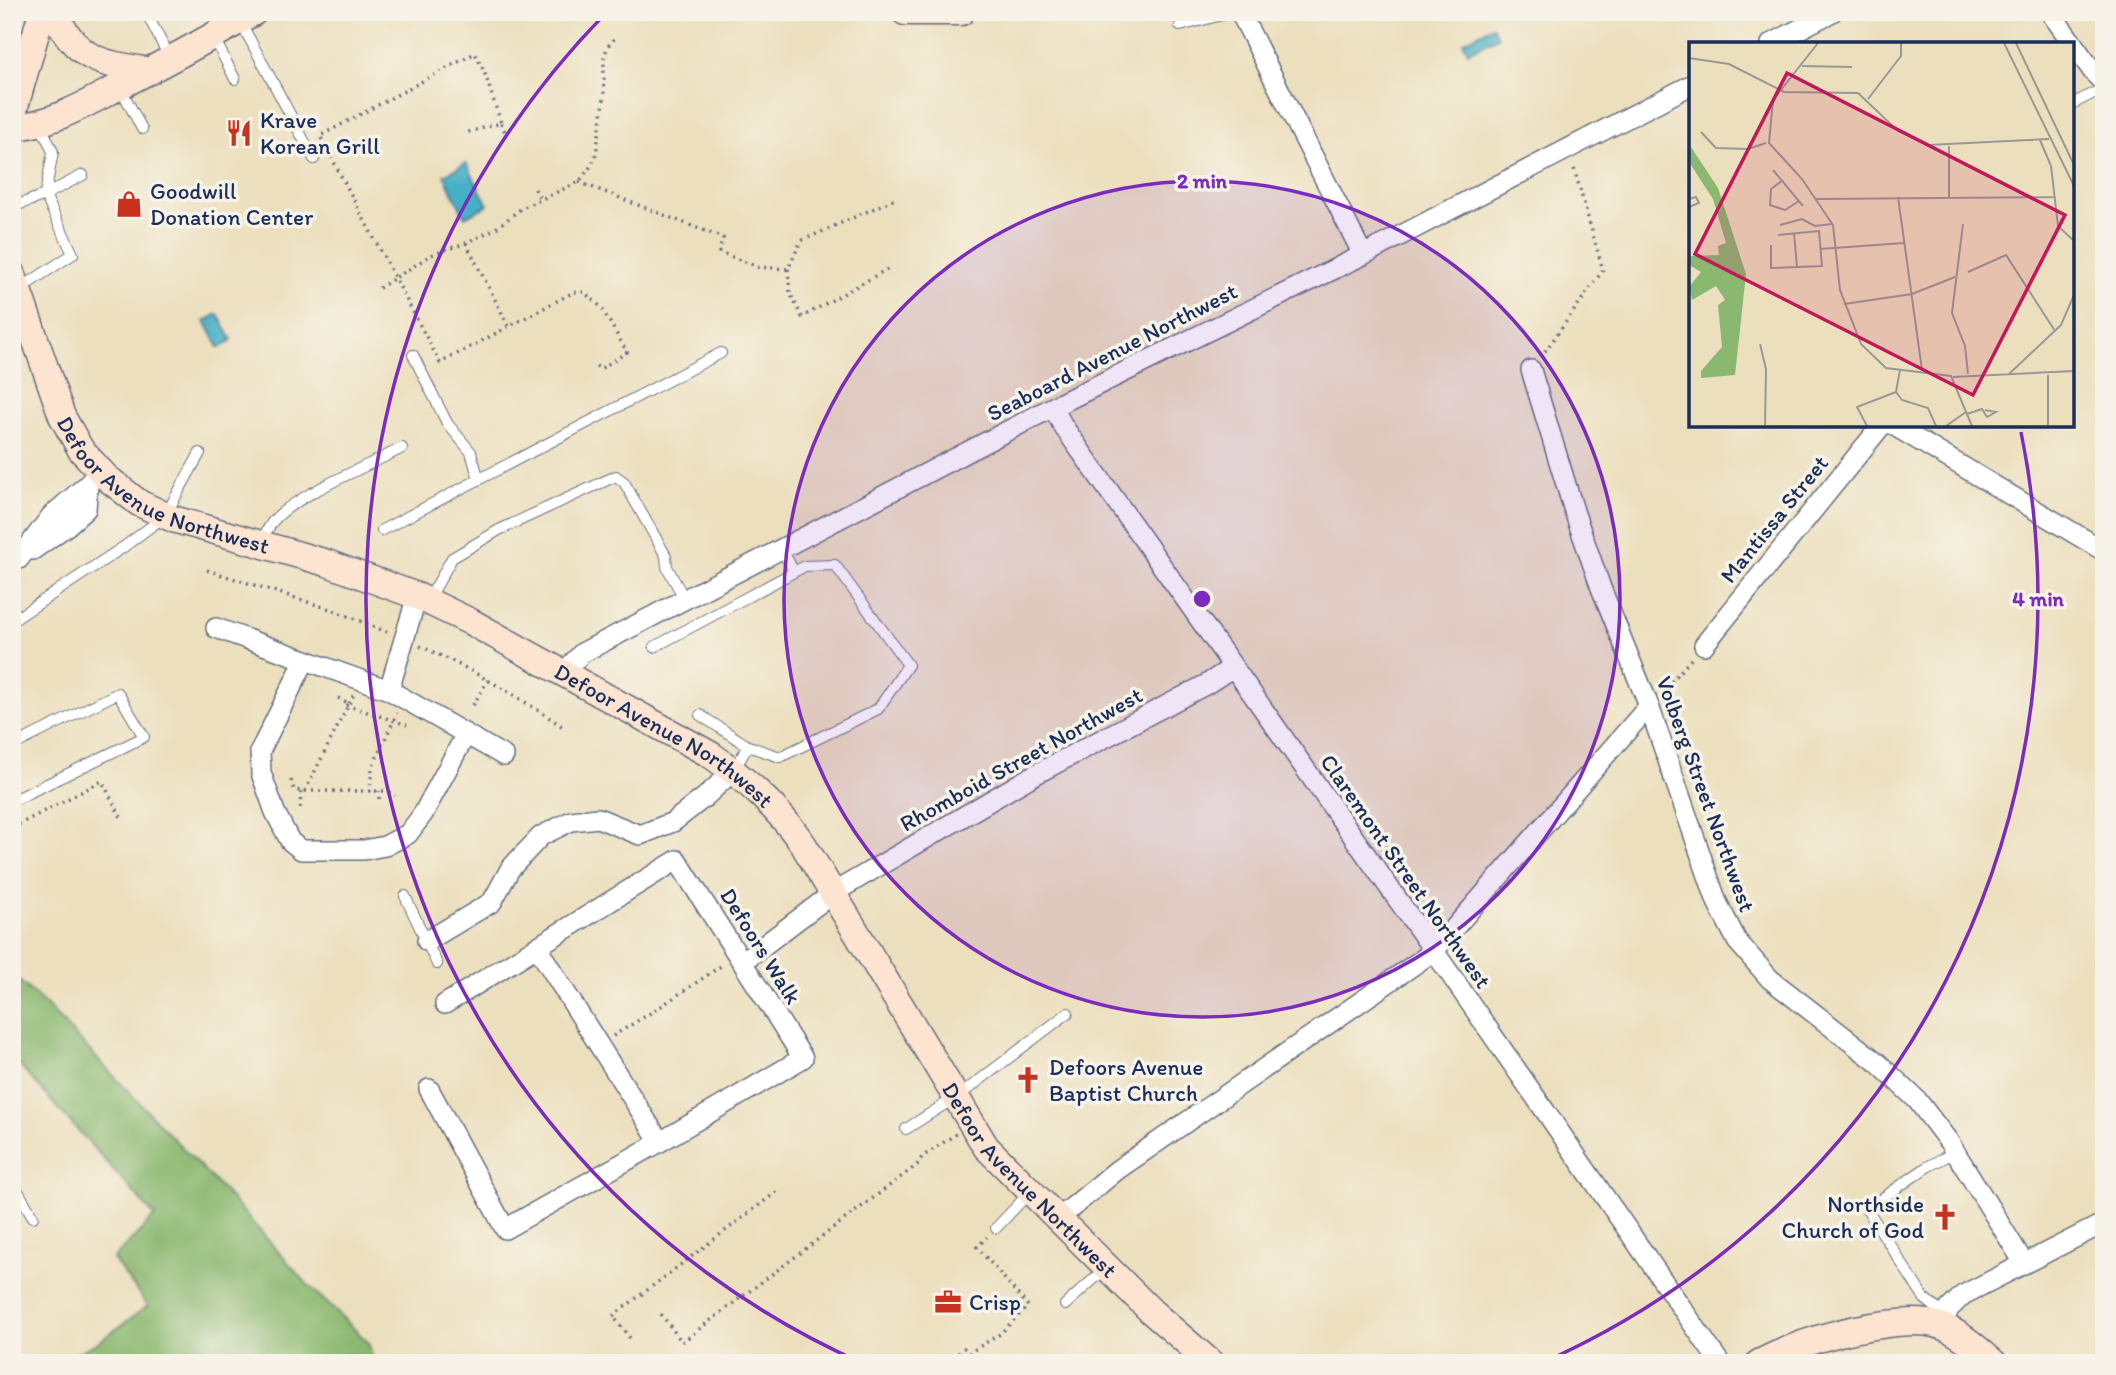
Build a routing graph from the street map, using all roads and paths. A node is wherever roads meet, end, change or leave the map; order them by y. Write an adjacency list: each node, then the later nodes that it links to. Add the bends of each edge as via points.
1 (42, 12): 23 (street)
2 (54, 12): 17 (street, via 61,28 85,55 113,65)
3 (146, 12): 17 (lane)
4 (905, 12): 5 (street)
5 (961, 12)
6 (1193, 12): 7 (lane, via 1180,26)
7 (1233, 12)
8 (1240, 12): 40 (street)
9 (1832, 12): 14 (street)
10 (2050, 12): 15 (street)
11 (242, 15): 12 (street); 31 (lane)
12 (213, 36): 17 (street); 18 (lane)
13 (615, 38): 33 (path, via 604,57 604,102 596,154)
14 (1775, 42)
15 (2072, 42)
16 (2074, 45): 19 (street)
17 (160, 65): 20 (street)
18 (235, 79)
19 (2104, 85): 22 (lane)
20 (120, 86): 24 (street); 27 (lane)
21 (1689, 86): 30 (street, Seaboard Avenue Northwest)
22 (2074, 103)
23 (12, 117)
24 (40, 123): 26 (street); 35 (lane, via 53,152)
25 (501, 123): 28 (path); 29 (path); 43 (path, via 475,52 320,136)
26 (12, 127)
27 (142, 129)
28 (465, 133)
29 (508, 136)
30 (1569, 149): 40 (street, Seaboard Avenue Northwest); 50 (path, via 1603,270)
31 (314, 159)
32 (83, 175): 35 (lane)
33 (579, 181): 37 (path); 42 (path, via 723,238 719,252 758,267)
34 (535, 189): 37 (path)
35 (45, 195): 38 (lane); 44 (lane, via 73,254)
36 (897, 198): 42 (path, via 801,241)
37 (540, 199): 39 (path)
38 (12, 207)
39 (466, 243): 43 (path, via 432,255); 46 (path)
40 (1363, 255): 51 (street, Seaboard Avenue Northwest)
41 (889, 268): 42 (path, via 802,317 790,293)
42 (788, 269)
43 (395, 278): 45 (path); 46 (path, via 440,363)
44 (14, 284): 56 (street, Defoor Avenue Northwest, via 62,416)
45 (379, 288)
46 (509, 327): 49 (path, via 574,292 584,292 601,307 628,352 600,369)
47 (721, 353): 57 (lane)
48 (413, 355): 57 (lane, via 447,423 471,452)
49 (596, 366)
50 (1531, 370): 82 (street, Volberg Street Northwest, via 1584,539)
51 (1053, 407): 61 (street, Seaboard Avenue Northwest); 74 (street, Claremont Street Northwest)
52 (1880, 427): 71 (street, Mantissa Street)
53 (1896, 427): 62 (street)
54 (402, 448): 60 (lane, via 285,511 273,521)
55 (200, 453): 58 (lane)
56 (94, 478): 58 (street, Defoor Avenue Northwest); 63 (street, via 86,509); 63 (street, via 64,488 42,506)
57 (479, 480): 59 (lane)
58 (165, 516): 60 (street, Defoor Avenue Northwest); 68 (lane)
59 (382, 530)
60 (260, 544): 66 (street, Defoor Avenue Northwest, via 327,563)
61 (782, 549): 65 (lane); 67 (street, Seaboard Avenue Northwest)
62 (2104, 551)
63 (16, 562)
64 (207, 569): 70 (path)
65 (794, 572): 72 (lane); 89 (lane, via 805,566 835,565 908,665 878,709 780,757)
66 (422, 599): 67 (lane, via 452,558 499,530 616,476 624,482 666,556 667,568); 70 (street); 75 (street, Defoor Avenue Northwest)
67 (684, 600): 75 (street, Seaboard Avenue Northwest, via 582,653)
68 (12, 621)
69 (216, 628): 73 (street)
70 (404, 639): 76 (path); 78 (street)
71 (1704, 645): 82 (path)
72 (654, 647)
73 (305, 660): 77 (street); 87 (street, via 260,751 261,773 275,813 290,841 301,850 365,850 408,834)
74 (1233, 667): 102 (street, Rhomboid Street Northwest, via 1034,775); 106 (street, Claremont Street Northwest)
75 (563, 673): 91 (street, Defoor Avenue Northwest)
76 (488, 680): 81 (path); 86 (path)
77 (363, 681): 78 (street); 80 (path)
78 (399, 696): 84 (path); 87 (street)
79 (338, 698): 80 (path)
80 (347, 704): 84 (path); 93 (path)
81 (473, 705)
82 (1649, 706): 106 (street); 117 (street, Volberg Street Northwest, via 1717,902 1737,941 1770,979 1878,1063 1917,1100)
83 (700, 715): 89 (lane)
84 (393, 720): 85 (path); 95 (path, via 372,768)
85 (407, 725)
86 (566, 729)
87 (466, 734): 90 (street)
88 (12, 746): 98 (lane, via 118,693 144,737)
89 (748, 746): 91 (lane)
90 (504, 756)
91 (733, 771): 102 (street, Defoor Avenue Northwest, via 788,822); 104 (street, via 673,822 640,835 598,818 570,821 541,836 510,869 492,902)
92 (291, 779): 93 (path, via 294,790)
93 (303, 791): 95 (path); 99 (path)
94 (379, 791): 95 (path); 96 (path); 97 (path)
95 (370, 792)
96 (395, 796)
97 (379, 799)
98 (12, 801)
99 (300, 808)
100 (122, 819): 101 (path, via 102,781)
101 (12, 828)
102 (833, 893): 107 (street, Rhomboid Street Northwest); 113 (street, Defoor Avenue Northwest)
103 (405, 896): 104 (lane)
104 (427, 941): 108 (lane)
105 (537, 947): 107 (street, Defoors Walk, via 677,860); 109 (street, Defoors Walk); 111 (street)
106 (1434, 951): 122 (street, via 1117,1170); 133 (street, Claremont Street Northwest)
107 (740, 959): 111 (path); 116 (street, Defoors Walk, via 803,1058)
108 (437, 964)
109 (445, 1004)
110 (1068, 1013): 113 (lane)
111 (598, 1044): 116 (street)
112 (429, 1089): 116 (street, Defoors Walk, via 505,1229)
113 (955, 1098): 114 (lane); 120 (street, Defoor Avenue Northwest, via 986,1147)
114 (906, 1129)
115 (957, 1132): 128 (path, via 682,1342)
116 (660, 1142)
117 (1955, 1152): 125 (street, Volberg Street Northwest); 129 (lane, via 1867,1209)
118 (12, 1181): 121 (lane)
119 (779, 1190): 130 (path, via 613,1316)
120 (1030, 1191): 122 (street, Defoor Avenue Northwest); 124 (lane)
121 (33, 1217)
122 (1058, 1219): 126 (street, Defoor Avenue Northwest)
123 (2104, 1223): 125 (street)
124 (996, 1228): 131 (path, via 977,1247 1028,1306 1000,1334 969,1353 964,1348)
125 (2024, 1263): 129 (street, via 1963,1295)
126 (1107, 1268): 127 (lane); 132 (street, Defoor Avenue Northwest)
127 (1065, 1305)
128 (661, 1314)
129 (1944, 1321): 134 (street, via 1833,1332); 135 (street)
130 (630, 1338)
131 (948, 1363)
132 (1211, 1363)
133 (1720, 1363)
134 (1759, 1363)
135 (1994, 1363)

